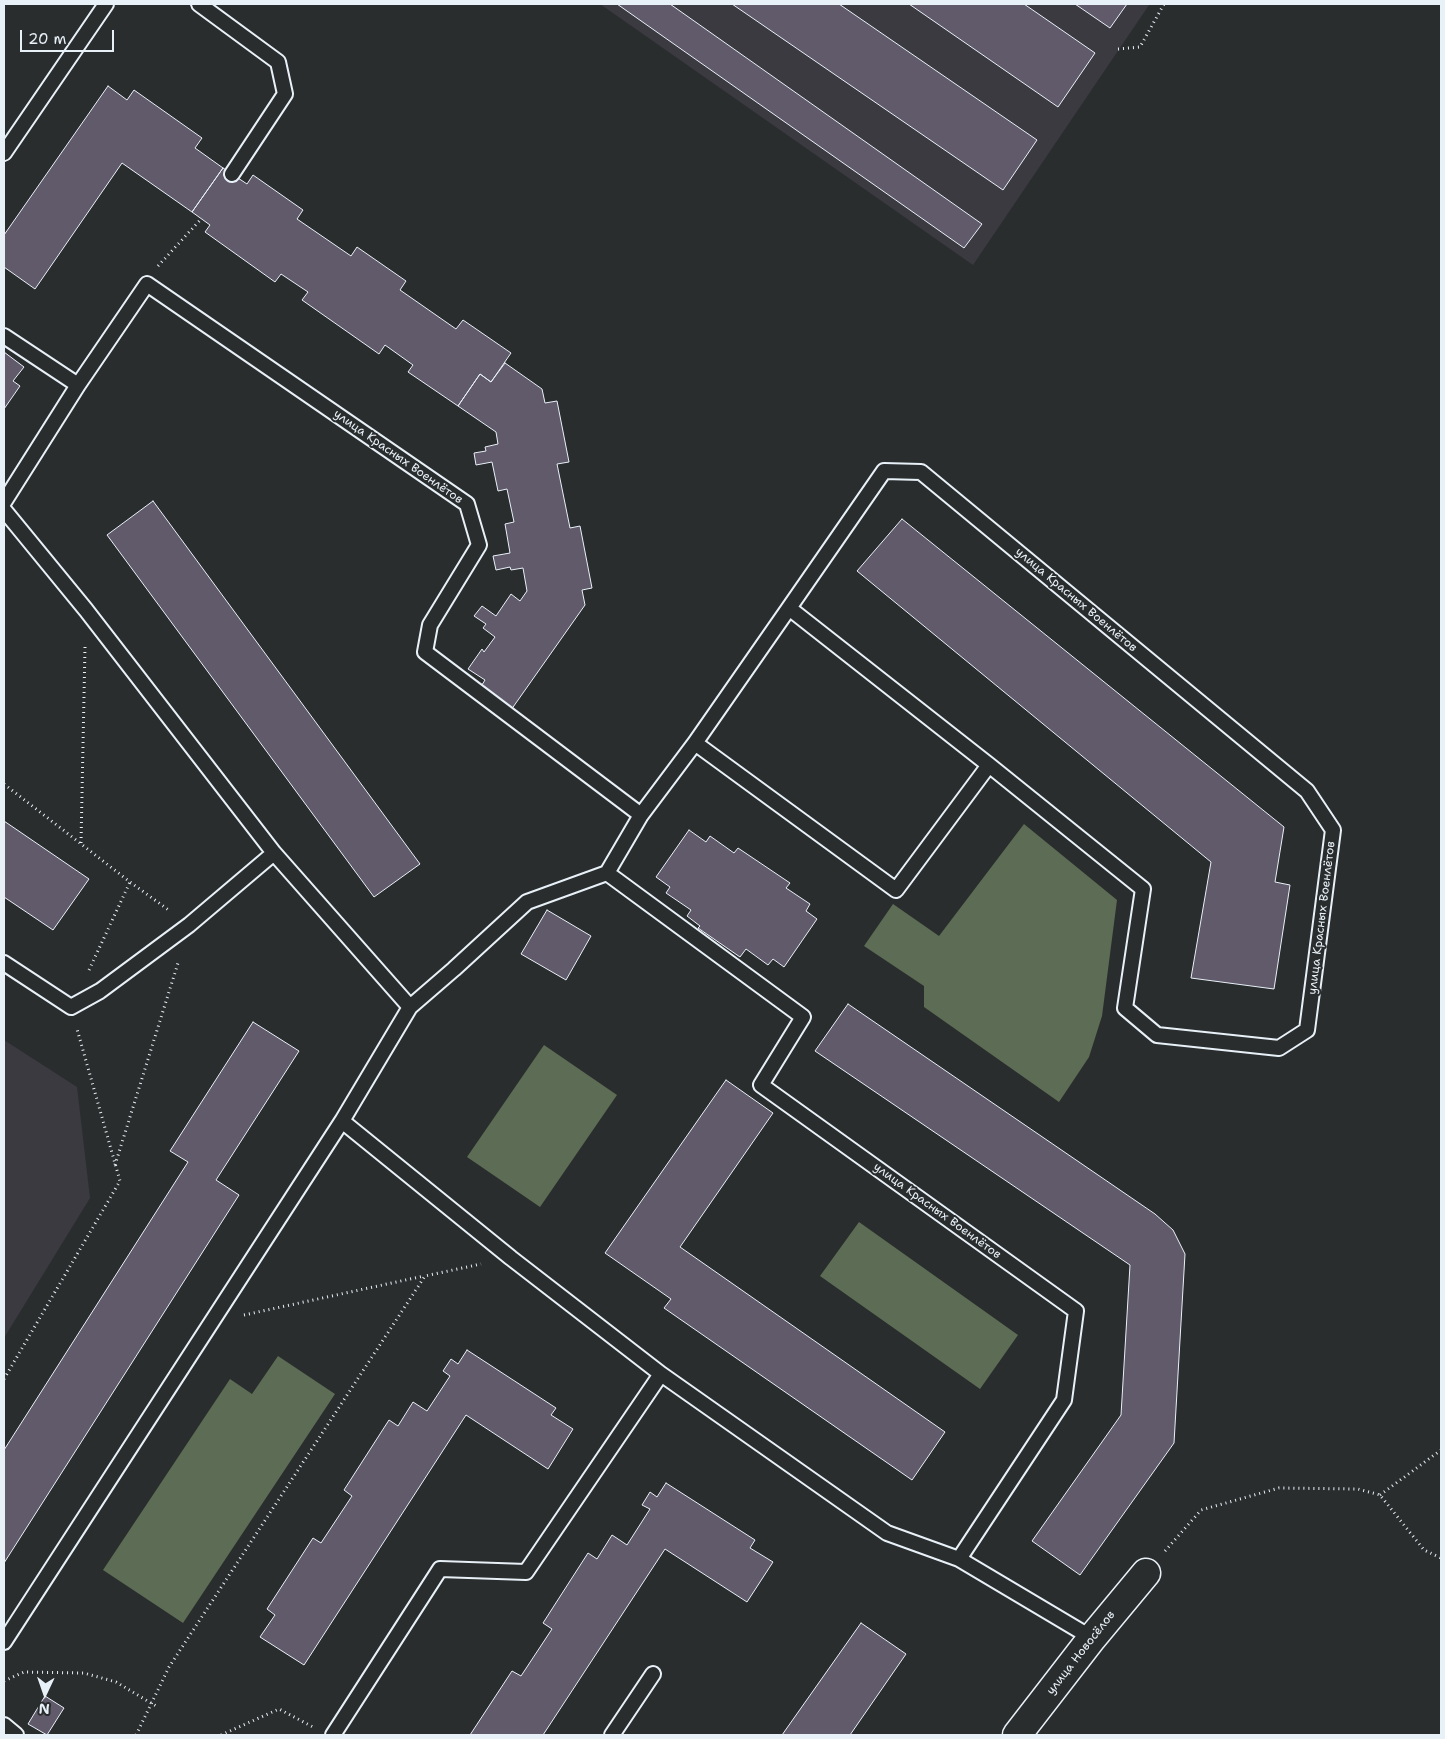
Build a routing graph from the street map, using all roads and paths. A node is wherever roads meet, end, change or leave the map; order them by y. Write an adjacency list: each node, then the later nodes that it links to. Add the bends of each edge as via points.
1 (106, 4): 5 (lane)
2 (199, 4): 6 (lane, via 278,62 285,94)
3 (1164, 4): 4 (path, via 1140,47)
4 (1118, 49)
5 (4, 153)
6 (232, 174)
7 (202, 218): 8 (path, via 160,262)
8 (146, 284): 10 (lane); 18 (lane, улица Красных Военлётов, via 467,504 479,545 430,625 425,652)
9 (4, 336): 10 (lane)
10 (78, 385): 11 (lane)
11 (4, 502)
12 (4, 510): 14 (lane)
13 (789, 608): 15 (lane, улица Красных Военлётов); 16 (lane, улица Красных Военлётов); 16 (lane, улица Красных Военлётов, via 884,471 921,472 1307,791 1333,830 1308,1030 1278,1048 1157,1034 1125,1008 1143,889)
14 (86, 610): 19 (path); 20 (lane)
15 (695, 743): 16 (lane, via 896,890); 18 (lane, улица Красных Военлётов)
16 (989, 765)
17 (4, 784): 19 (path)
18 (641, 815): 21 (lane, улица Красных Военлётов)
19 (81, 844): 22 (path)
20 (274, 853): 23 (lane); 26 (lane)
21 (607, 873): 26 (lane, via 527,902); 37 (lane, улица Красных Военлётов, via 802,1016 761,1085 1076,1311 1064,1400)
22 (130, 882): 23 (path); 25 (path)
23 (190, 925): 25 (lane, via 100,991); 28 (path)
24 (4, 963): 25 (lane)
25 (71, 1007): 28 (path)
26 (410, 1007): 27 (lane)
27 (342, 1121): 29 (lane); 31 (lane)
28 (115, 1165): 33 (path, via 120,1181)
29 (511, 1258): 30 (path); 32 (lane)
30 (425, 1276): 31 (path); 43 (path, via 174,1659)
31 (211, 1322): 40 (lane)
32 (661, 1374): 37 (lane, via 887,1533); 45 (lane, via 526,1572 440,1569)
33 (4, 1378)
34 (1441, 1450): 35 (path)
35 (1380, 1496): 36 (path, via 1424,1550); 38 (path, via 1358,1489 1279,1488 1201,1510)
36 (1441, 1558)
37 (959, 1559): 39 (lane)
38 (1146, 1572): 39 (street, улица Новосёлов)
39 (1092, 1638): 50 (street, улица Новосёлов)
40 (4, 1642)
41 (653, 1674): 49 (lane)
42 (4, 1681): 43 (path, via 24,1672 84,1673 116,1682)
43 (154, 1704): 47 (path)
44 (4, 1725): 46 (lane)
45 (327, 1733): 48 (path, via 278,1709)
46 (16, 1735)
47 (136, 1735)
48 (221, 1735)
49 (612, 1735)
50 (1017, 1735)

